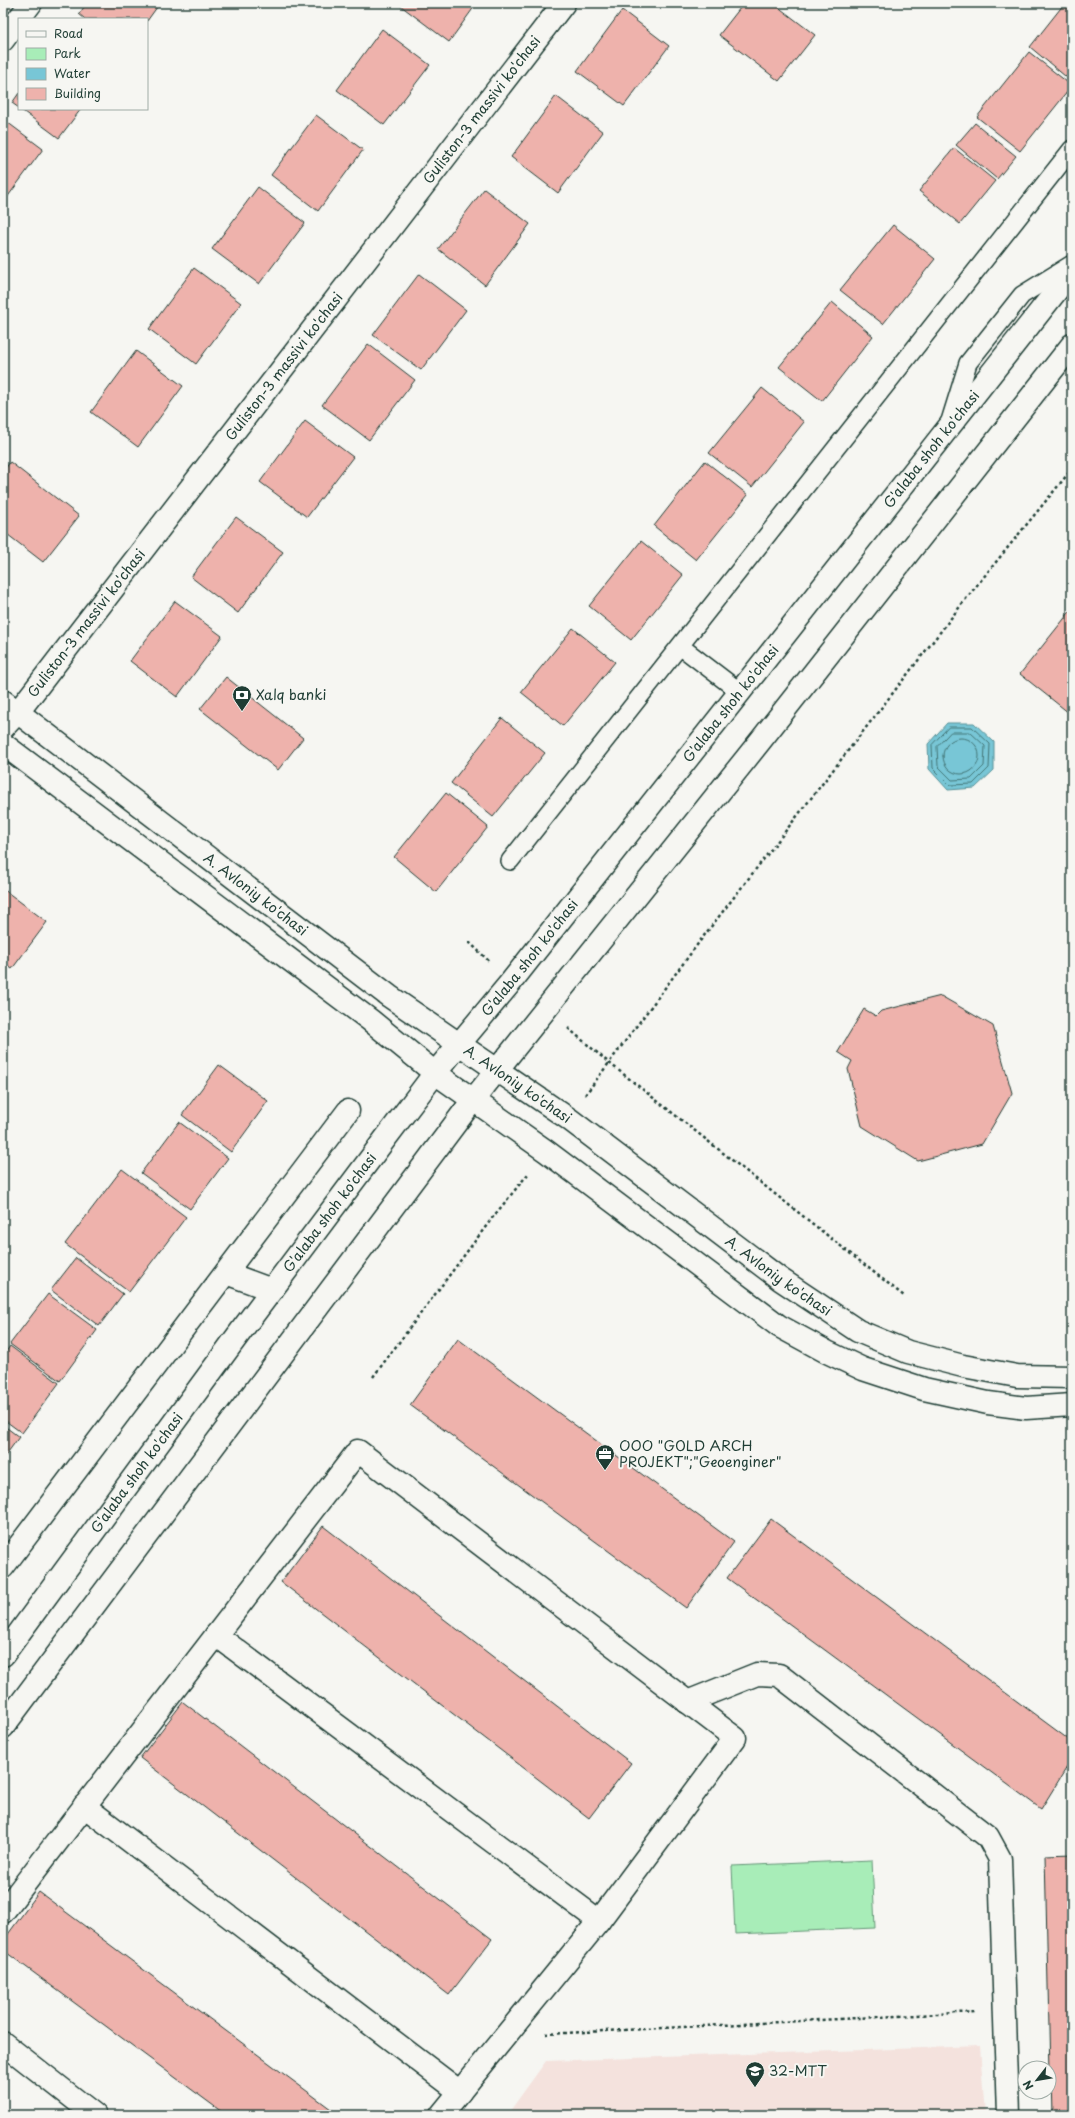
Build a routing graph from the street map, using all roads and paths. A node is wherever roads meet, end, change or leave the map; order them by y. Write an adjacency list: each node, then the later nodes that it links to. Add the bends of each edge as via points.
1 (31, 3): 3 (street)
2 (564, 3): 14 (street, Guliston-3 massivi ko'chasi)
3 (20, 18)
4 (18, 20): 5 (street)
5 (3, 40)
6 (1072, 148): 12 (lane)
7 (1072, 264): 10 (lane, via 1022,295 968,363)
8 (1072, 272): 10 (street, G'alaba shoh ko'chasi)
9 (1072, 345): 20 (street)
10 (947, 430): 13 (street, G'alaba shoh ko'chasi)
11 (1072, 470): 22 (path, via 955,613)
12 (680, 646): 13 (lane); 17 (lane)
13 (740, 692): 19 (street, G'alaba shoh ko'chasi)
14 (10, 706): 15 (street, Guliston-3 massivi ko'chasi); 21 (street, A. Avloniy ko'chasi, via 389,996)
15 (3, 728)
16 (3, 744): 24 (street, via 370,1020)
17 (510, 861)
18 (469, 942): 19 (path)
19 (511, 982): 21 (street, G'alaba shoh ko'chasi)
20 (546, 1009): 22 (path); 23 (street)
21 (459, 1044): 23 (street, A. Avloniy ko'chasi); 24 (street, G'alaba shoh ko'chasi)
22 (608, 1062): 27 (path); 31 (path)
23 (496, 1070): 25 (street); 27 (street, A. Avloniy ko'chasi)
24 (435, 1073): 25 (street); 30 (street, G'alaba shoh ko'chasi)
25 (472, 1100): 28 (street); 39 (street)
26 (348, 1111): 29 (street)
27 (568, 1119): 33 (street, A. Avloniy ko'chasi, via 780,1279 858,1331 908,1352 963,1366 1017,1376)
28 (546, 1151): 32 (path); 34 (street, via 779,1326 827,1352 863,1369 924,1389 988,1404 1026,1408)
29 (226, 1273): 30 (street); 35 (street)
30 (272, 1290): 37 (street, G'alaba shoh ko'chasi)
31 (904, 1296)
32 (373, 1377)
33 (1072, 1377)
34 (1072, 1405)
35 (3, 1567)
36 (216, 1635): 38 (street, via 358,1450); 40 (street); 42 (street)
37 (3, 1656)
38 (687, 1702): 42 (street, via 736,1738); 43 (street, via 757,1674 779,1676 988,1837 1000,1859)
39 (3, 1727)
40 (84, 1806): 41 (street); 46 (street)
41 (3, 1912)
42 (599, 1921): 44 (street)
43 (1006, 2011): 44 (path); 49 (street)
44 (505, 2036): 46 (street)
45 (3, 2043): 47 (street)
46 (460, 2092): 48 (street)
47 (95, 2115)
48 (442, 2115)
49 (1008, 2115)

